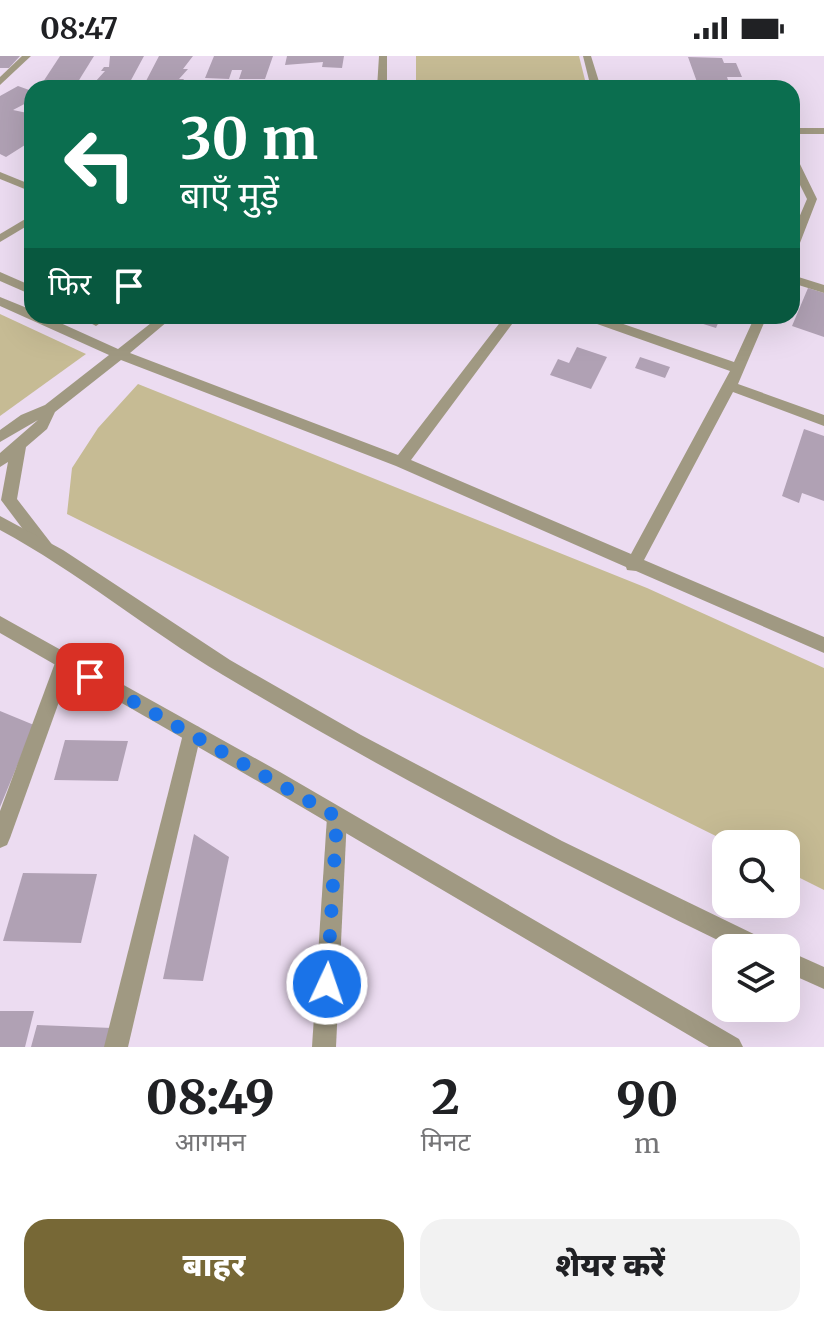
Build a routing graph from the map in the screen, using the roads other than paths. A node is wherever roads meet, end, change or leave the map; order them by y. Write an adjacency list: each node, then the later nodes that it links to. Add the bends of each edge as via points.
1 (27, 56): 6 (street)
2 (383, 56): 4 (street)
3 (587, 56): 5 (street)
4 (382, 80)
5 (594, 80)
6 (0, 82)
7 (800, 131): 8 (street)
8 (824, 131)
9 (800, 174): 13 (street, via 812,199)
10 (0, 175): 11 (street)
11 (24, 186)
12 (24, 223): 14 (street)
13 (800, 228)
14 (0, 239)
15 (0, 276): 17 (street)
16 (800, 282): 18 (street)
17 (24, 287)
18 (824, 289)
19 (0, 301): 20 (street)
20 (24, 312)
21 (52, 324): 26 (street)
22 (158, 324): 26 (street)
23 (506, 324): 34 (street)
24 (610, 324): 27 (street)
25 (757, 324): 27 (street)
26 (121, 354): 29 (street); 34 (street)
27 (737, 368): 28 (street)
28 (730, 386): 30 (street); 37 (street)
29 (50, 409): 31 (street); 32 (street, via 42,425)
30 (824, 421)
31 (4, 434)
32 (19, 444): 33 (street); 36 (street, via 9,500)
33 (0, 461)
34 (401, 462): 37 (street)
35 (0, 522): 36 (street)
36 (46, 547): 44 (street, via 222,665 440,789)
37 (633, 565): 39 (street)
38 (0, 624): 40 (street)
39 (824, 645)
40 (64, 663): 41 (street); 43 (street)
41 (192, 734): 42 (street); 47 (street)
42 (337, 817): 48 (street); 49 (street)
43 (0, 838)
44 (730, 934)
45 (800, 967): 46 (street)
46 (824, 978)
47 (116, 1047)
48 (324, 1047)
49 (731, 1047)

